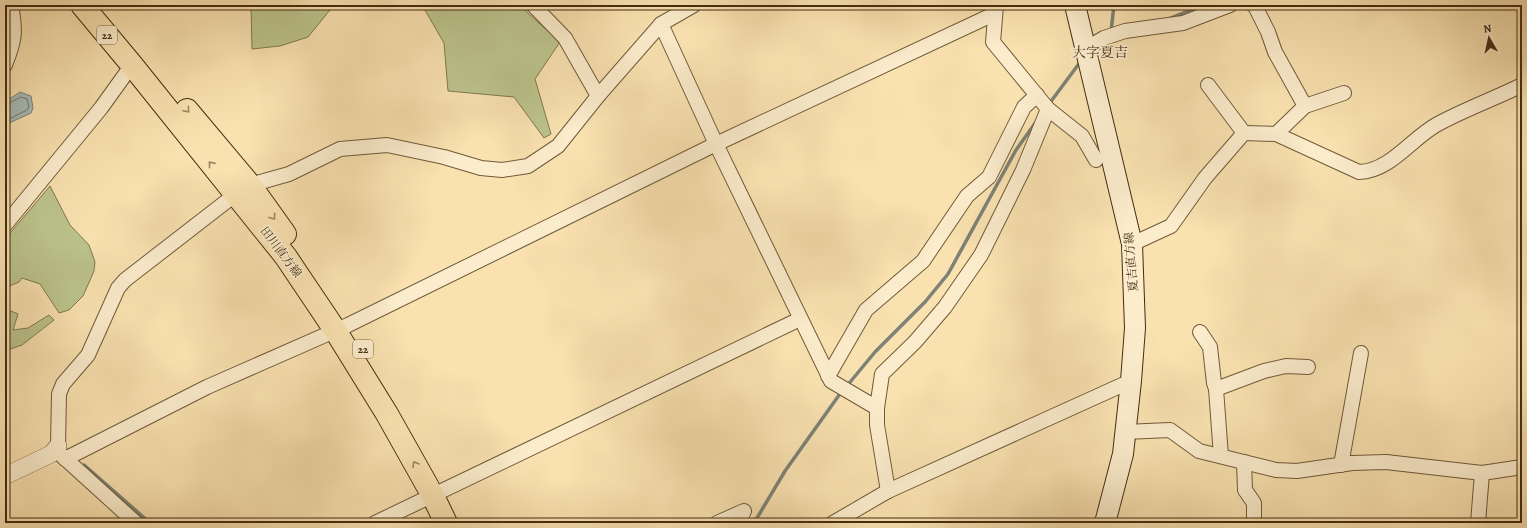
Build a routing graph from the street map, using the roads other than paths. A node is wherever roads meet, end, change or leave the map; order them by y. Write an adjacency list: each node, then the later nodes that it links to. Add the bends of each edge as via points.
1 (11, 5): 12 (street, via 14,42)
2 (82, 5): 13 (main road, 田川直方線 / 22)
3 (99, 5): 25 (main road, 田川直方線 / 22, one-way to 25)
4 (533, 5): 18 (street, via 565,38)
5 (694, 5): 10 (street)
6 (1075, 5): 11 (main road, 夏吉直方線)
7 (1230, 5): 11 (street, via 1183,24 1126,31 1104,38)
8 (1253, 5): 19 (street, via 1268,32 1274,52)
9 (995, 10): 17 (street, via 993,42); 23 (street)
10 (661, 24): 18 (street); 23 (street)
11 (1085, 49): 27 (main road, 夏吉直方線)
12 (5, 65)
13 (132, 65): 25 (main road, 田川直方線 / 22, one-way to 13); 26 (street, via 101,108)
14 (1208, 85): 21 (street)
15 (1520, 90): 22 (street, via 1435,125 1371,172 1359,172)
16 (1344, 93): 19 (street)
17 (1037, 95): 20 (street); 33 (street, via 1024,107 989,177 967,196 923,261 866,310)
18 (598, 96): 25 (street, via 558,146 528,166 502,170 481,168 444,156 387,145 340,149 289,174)
19 (1305, 106): 22 (street)
20 (1048, 108): 24 (street, via 1082,136); 36 (street, via 1023,170 981,255 945,307 915,342 882,374)
21 (1244, 133): 22 (street); 27 (street, via 1205,178 1171,226)
22 (1276, 134)
23 (716, 144): 28 (street); 29 (street)
24 (1096, 160)
25 (243, 190): 29 (main road, 田川直方線 / 22, via 286,257); 38 (street, via 118,288 88,355 63,384 59,394)
26 (5, 225)
27 (1132, 244): 34 (main road, 夏吉直方線, via 1135,328)
28 (800, 320): 33 (street); 46 (street)
29 (342, 328): 38 (street); 46 (main road, 田川直方線 / 22, via 397,404)
30 (1200, 332): 35 (street, via 1210,347)
31 (1361, 353): 41 (street)
32 (1308, 367): 35 (street, via 1286,366 1264,371)
33 (828, 376): 36 (street, via 831,381)
34 (1131, 381): 37 (main road, 夏吉直方線); 45 (street)
35 (1216, 389): 39 (street)
36 (877, 408): 45 (street, via 877,425)
37 (1126, 432): 39 (street, via 1170,430 1198,451); 54 (main road, 夏吉直方線, via 1123,454)
38 (59, 451): 44 (street); 47 (street)
39 (1221, 456): 40 (street)
40 (1244, 462): 41 (street, via 1276,470 1297,471); 55 (street, via 1245,490 1254,503)
41 (1341, 465): 43 (street, via 1386,462)
42 (1522, 467): 43 (street)
43 (1482, 473): 56 (street)
44 (5, 476)
45 (888, 491): 53 (street)
46 (439, 493): 48 (street); 49 (main road, 田川直方線 / 22); 50 (main road, 田川直方線 / 22)
47 (136, 523)
48 (374, 523)
49 (446, 523)
50 (461, 523)
51 (717, 523): 52 (street, via 744,511)
52 (738, 523)
53 (833, 523)
54 (1105, 523)
55 (1254, 523)
56 (1478, 523)

